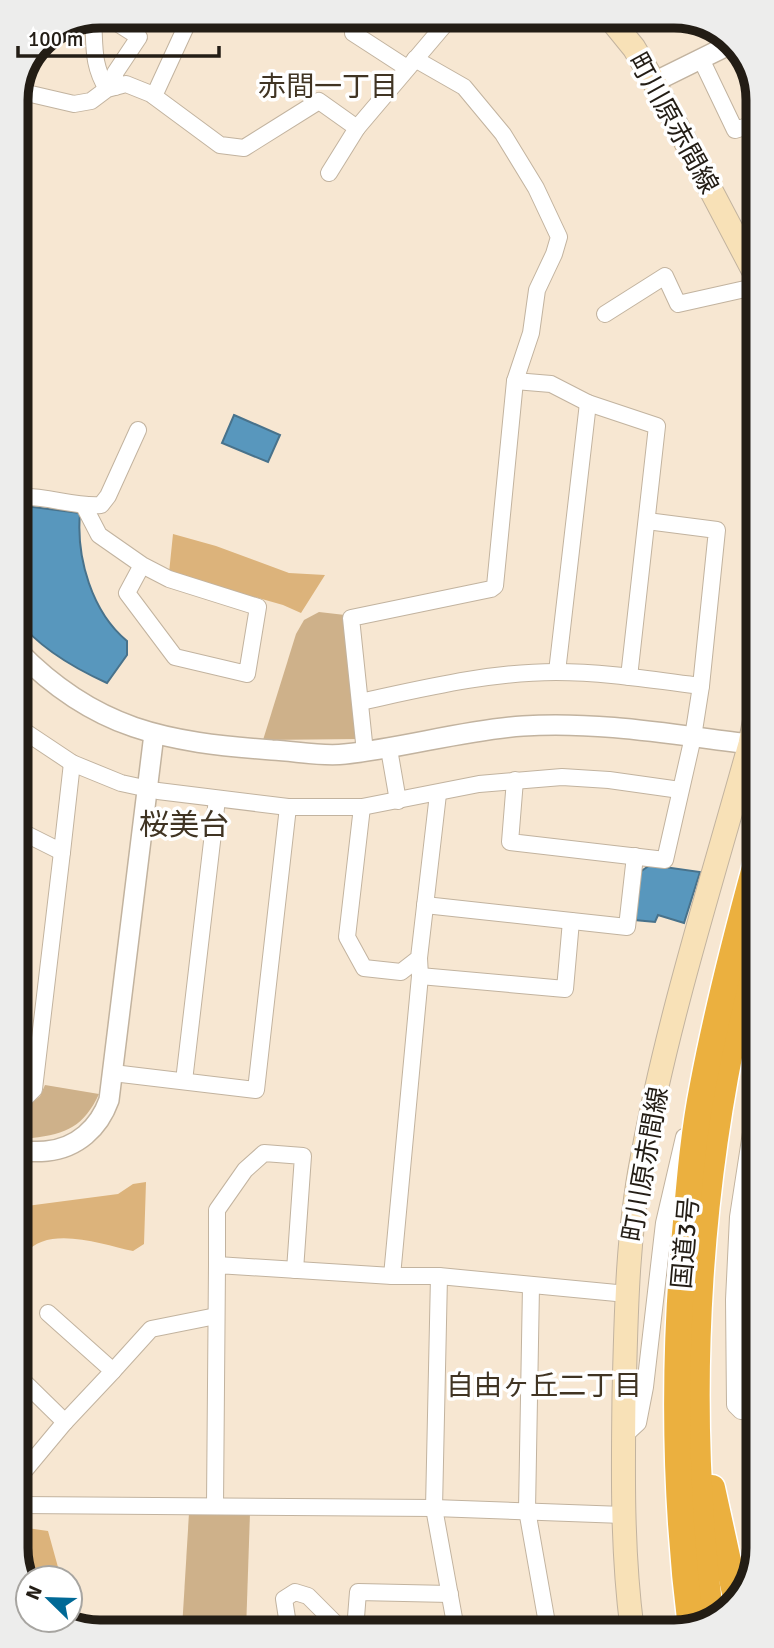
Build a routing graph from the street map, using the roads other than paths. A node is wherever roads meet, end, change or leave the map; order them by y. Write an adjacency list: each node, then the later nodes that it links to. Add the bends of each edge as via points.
1 (97, 28): 11 (street, via 93,45 97,72)
2 (120, 28): 11 (street, via 139,37)
3 (185, 28): 13 (street)
4 (353, 28): 9 (street, via 353,33)
5 (442, 28): 9 (street)
6 (618, 28): 10 (main road, 町川原赤間線)
7 (723, 48): 8 (street)
8 (701, 59): 10 (street); 14 (street, via 735,130)
9 (411, 64): 15 (street); 20 (street, via 464,87 503,134 559,237 537,290 531,333)
10 (654, 82): 17 (main road, 町川原赤間線)
11 (111, 88): 12 (street, via 91,101 74,104); 13 (street, via 127,84)
12 (28, 93)
13 (154, 96): 15 (street, via 220,145 244,148 319,101)
14 (746, 127)
15 (358, 128): 16 (street)
16 (329, 173)
17 (746, 257)
18 (746, 289): 19 (street, via 678,304 665,276)
19 (605, 314)
20 (515, 381): 21 (street, via 551,384); 31 (street, via 495,586 351,618)
21 (588, 403): 25 (street, via 657,426); 28 (street)
22 (138, 430): 24 (street, via 108,496 101,505)
23 (28, 496): 24 (street)
24 (84, 506): 26 (street, via 99,535)
25 (647, 522): 29 (street); 30 (street, via 717,530)
26 (142, 565): 26 (street, via 127,593 175,657 247,674 258,607 169,579)
27 (28, 661): 33 (street, via 85,706)
28 (557, 672): 29 (street); 31 (street, via 498,676)
29 (629, 677): 30 (street)
30 (701, 686): 34 (street)
31 (360, 702): 37 (street)
32 (28, 734): 39 (street)
33 (154, 734): 37 (street, via 241,748 341,755); 41 (street)
34 (693, 737): 35 (street); 36 (street, via 524,726); 42 (street)
35 (746, 744)
36 (389, 749): 37 (street); 45 (street)
37 (365, 752)
38 (746, 758): 68 (main road, 町川原赤間線, via 655,1096 641,1160)
39 (72, 763): 41 (street); 49 (street)
40 (515, 780): 42 (street, via 562,777); 43 (street); 50 (street, via 510,842)
41 (147, 789): 44 (street); 58 (street)
42 (680, 790): 50 (street, via 665,860)
43 (438, 794): 45 (street); 52 (street)
44 (217, 799): 46 (street); 59 (street)
45 (398, 801): 47 (street)
46 (288, 807): 47 (street); 59 (street, via 256,1090)
47 (362, 807): 54 (street, via 347,937 364,968 401,972)
48 (28, 835): 49 (street)
49 (62, 852): 60 (street, via 34,1089)
50 (635, 856): 53 (street, via 627,928)
51 (746, 903): 57 (highway, 国道3号)
52 (425, 905): 53 (street); 54 (street)
53 (571, 922): 55 (street, via 565,989)
54 (419, 958): 55 (street)
55 (420, 976): 65 (street)
56 (746, 984): 73 (highway, 国道3号, via 722,1091 712,1165)
57 (719, 1009): 76 (street, via 664,1223 638,1423); 86 (highway, 国道3号, via 690,1176 678,1329 679,1497)
58 (113, 1073): 59 (street); 61 (street, via 105,1112 92,1129 60,1149)
59 (184, 1081)
60 (28, 1095)
61 (28, 1152)
62 (746, 1165): 74 (street, via 734,1300 735,1405)
63 (217, 1265): 64 (street); 64 (street, via 217,1210 245,1170 264,1153 303,1156); 70 (street)
64 (295, 1270): 65 (street)
65 (392, 1276): 66 (street)
66 (439, 1276): 67 (street); 80 (street)
67 (531, 1286): 68 (street); 81 (street)
68 (627, 1294): 76 (main road, 町川原赤間線)
69 (48, 1313): 71 (street)
70 (216, 1316): 71 (street, via 151,1329); 79 (street)
71 (113, 1371): 75 (street)
72 (28, 1386): 75 (street)
73 (696, 1400): 83 (highway); 85 (highway, 国道3号, via 698,1495)
74 (746, 1411)
75 (65, 1422): 77 (street)
76 (624, 1436): 82 (main road, 町川原赤間線)
77 (28, 1463)
78 (28, 1505): 79 (street)
79 (215, 1506): 80 (street)
80 (433, 1508): 81 (street); 84 (street)
81 (527, 1510): 82 (street); 91 (street)
82 (623, 1515): 92 (main road, 町川原赤間線)
83 (734, 1588)
84 (450, 1594): 89 (street, via 358,1592); 90 (street)
85 (710, 1610)
86 (690, 1618)
87 (287, 1620): 88 (street, via 284,1599 295,1591 308,1596)
88 (332, 1620)
89 (356, 1620)
90 (454, 1620)
91 (546, 1620)
92 (631, 1620)

